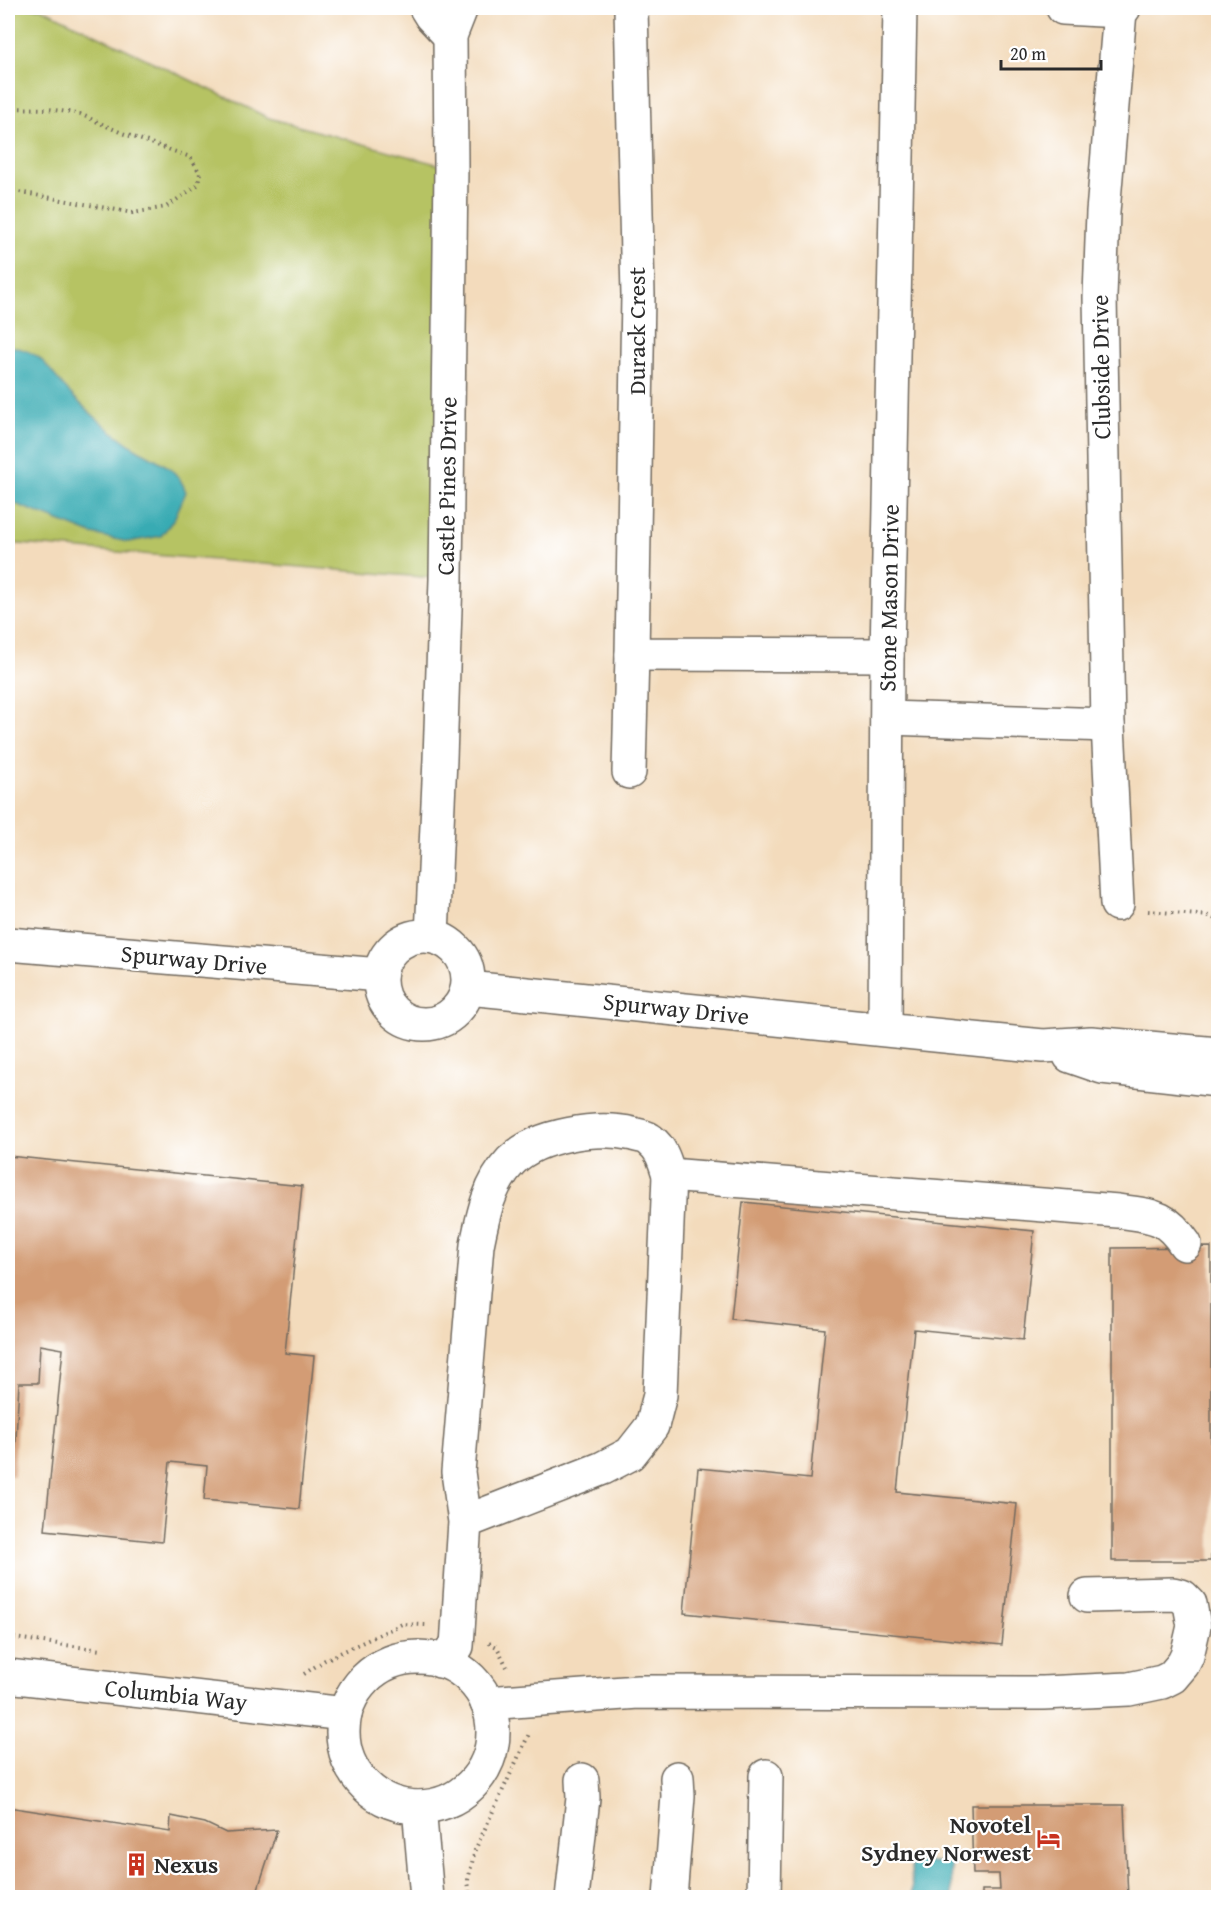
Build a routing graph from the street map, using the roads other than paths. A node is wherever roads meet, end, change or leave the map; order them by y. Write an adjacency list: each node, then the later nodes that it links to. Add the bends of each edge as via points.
1 (426, 8): 6 (street, Castle Pines Drive, via 431,16)
2 (631, 8): 7 (street, Durack Crest, via 638,295)
3 (900, 8): 8 (street, Stone Mason Drive)
4 (1063, 8): 5 (street, Clubside Drive)
5 (1122, 9): 10 (street, Clubside Drive, via 1102,212 1100,297)
6 (455, 22): 13 (street, Castle Pines Drive, via 446,579)
7 (632, 654): 8 (street); 11 (street, Durack Crest)
8 (887, 655): 9 (street, Stone Mason Drive)
9 (887, 718): 10 (street); 17 (street, Stone Mason Drive)
10 (1108, 725): 12 (street, Clubside Drive)
11 (629, 772)
12 (1117, 904)
13 (432, 936): 15 (street, via 403,940 392,949); 16 (street, via 456,949 467,966)
14 (8, 944): 15 (street, Spurway Drive)
15 (380, 975): 16 (street, via 387,1004 396,1015 410,1022 439,1022 462,1003)
16 (468, 988): 17 (street, Spurway Drive)
17 (885, 1029): 18 (street)
18 (1043, 1046): 19 (street, via 1091,1043); 20 (street, via 1102,1067)
19 (1218, 1054)
20 (1218, 1080)
21 (669, 1175): 22 (street, via 1156,1216 1175,1228); 23 (street, via 660,1395 652,1426 630,1454 603,1468); 23 (street, via 662,1152 648,1138 618,1131 570,1133 534,1146 512,1160 494,1186 484,1210 476,1257 458,1472)
22 (1185, 1244)
23 (465, 1522): 25 (street, via 457,1646)
24 (1087, 1596): 27 (street, via 1182,1596 1190,1604 1194,1626 1184,1664 1162,1682 1129,1689 638,1692)
25 (440, 1660): 27 (street, via 464,1672); 28 (street, via 410,1658 381,1667 358,1687)
26 (8, 1676): 28 (street, Columbia Way)
27 (487, 1703): 32 (street, via 492,1739 480,1773 454,1797)
28 (345, 1714): 32 (street, via 343,1742 359,1779 380,1797)
29 (766, 1776): 36 (street)
30 (677, 1778): 35 (street)
31 (582, 1780): 34 (street)
32 (419, 1807): 33 (street)
33 (427, 1898)
34 (572, 1898)
35 (670, 1898)
36 (764, 1898)

